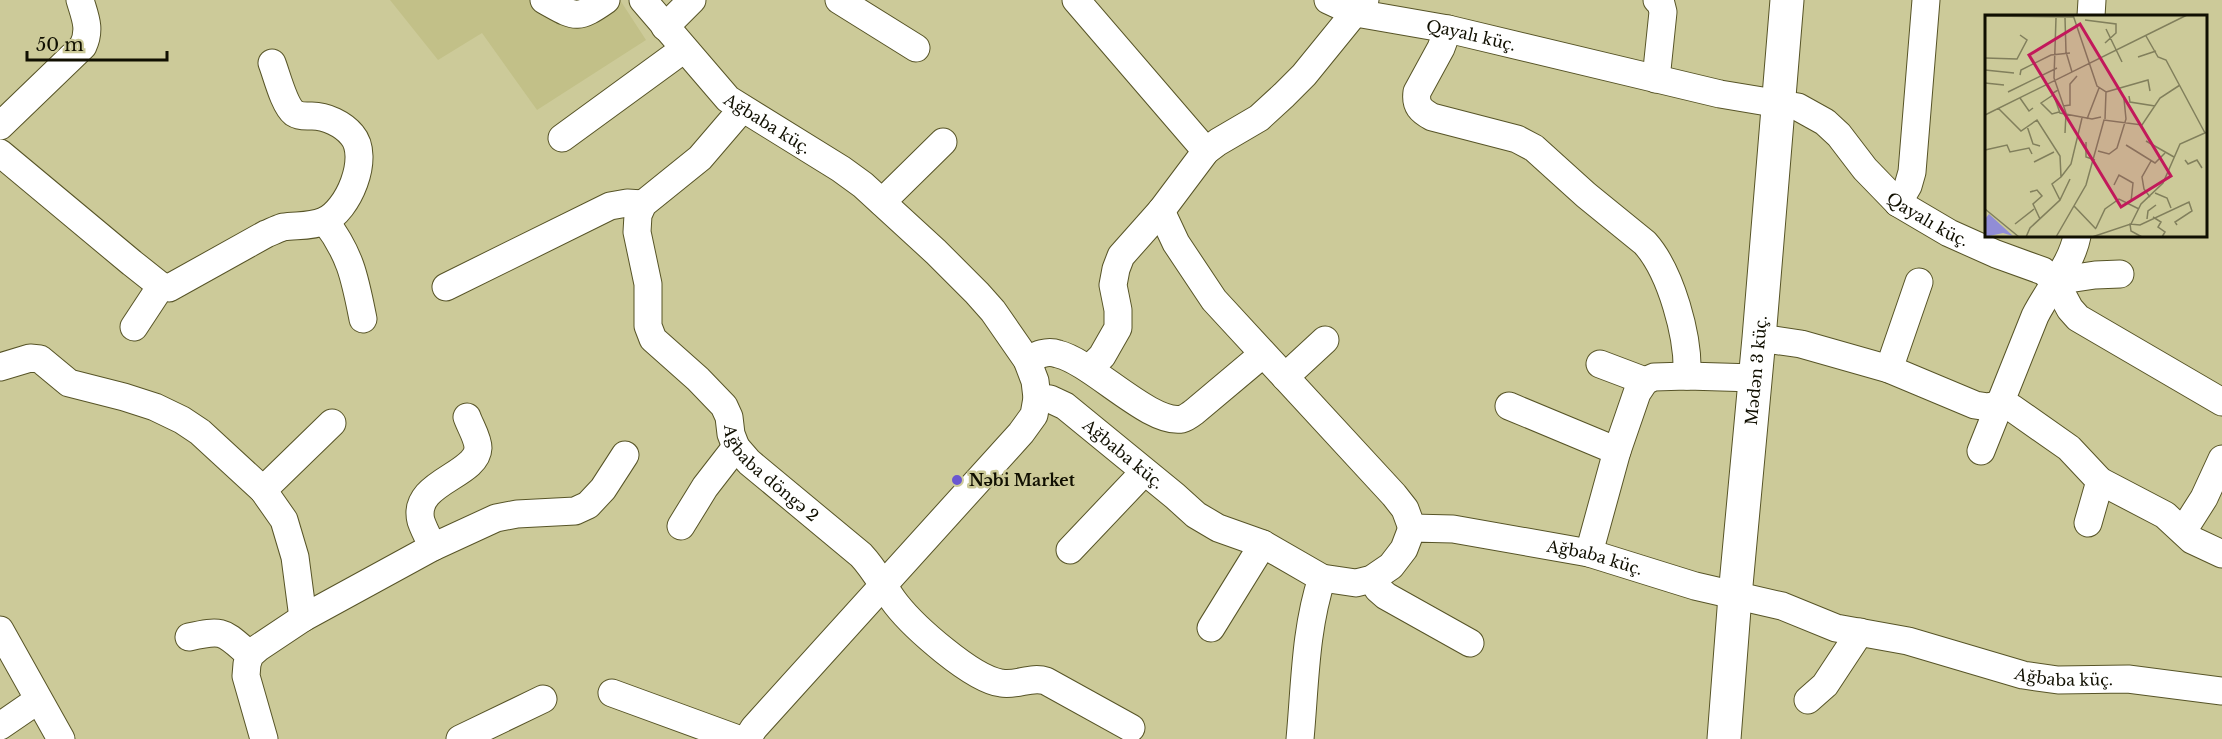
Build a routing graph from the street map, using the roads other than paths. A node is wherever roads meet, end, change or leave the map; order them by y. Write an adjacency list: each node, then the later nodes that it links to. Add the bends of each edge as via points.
1 (80, 0): 23 (street, via 88,35 83,46)
2 (544, 0): 3 (street, via 579,15)
3 (606, 0)
4 (643, 0): 15 (street, Ağbaba küç.)
5 (692, 0): 15 (street)
6 (839, 0): 17 (street)
7 (1076, 0): 26 (street)
8 (1328, 0): 13 (street, Qayalı küç.)
9 (1657, 0): 20 (street, via 1663,12)
10 (1787, 0): 21 (main road, Mədən 3 küç.)
11 (1926, 0): 29 (street, via 1912,172)
12 (2092, 0): 14 (street)
13 (1360, 7): 16 (street, Qayalı küç.); 26 (street, via 1284,95 1259,118)
14 (2091, 15)
15 (665, 27): 18 (street, Ağbaba küç.)
16 (1448, 29): 20 (street, Qayalı küç.); 50 (street, via 1417,92 1421,111 1517,139 1534,148 1645,243 1669,284 1688,357)
17 (916, 48)
18 (684, 49): 22 (street, Ağbaba küç.); 24 (street)
19 (272, 63): 32 (street, via 289,107 296,114 325,117 352,135 359,147 359,169 353,186)
20 (1656, 79): 21 (street, Qayalı küç.)
21 (1778, 103): 29 (street, Qayalı küç., via 1798,107 1825,122); 41 (main road, Mədən 3 küç.)
22 (742, 109): 28 (street, Ağbaba küç., via 841,169); 30 (street, via 700,158)
23 (0, 126)
24 (562, 138)
25 (943, 142): 28 (street)
26 (1206, 151): 31 (street)
27 (0, 153): 37 (street)
28 (882, 202): 44 (street, Ağbaba küç., via 977,293)
29 (1898, 203): 35 (street, Qayalı küç., via 1949,233 2032,266)
30 (643, 204): 38 (street, via 610,206); 59 (street, Ağbaba döngə 2, via 637,232 648,284 648,326 653,339 724,406)
31 (1161, 211): 43 (street, via 1176,243 1214,300); 47 (street, via 1121,256 1113,285 1118,328)
32 (326, 221): 37 (street, via 266,234 176,285); 39 (street, via 354,273)
33 (2077, 237): 35 (street, via 2070,261)
34 (2120, 274): 35 (street)
35 (2055, 281): 54 (street, Qayalı küç., via 2078,318); 55 (street, via 2036,316)
36 (1919, 282): 48 (street)
37 (161, 286): 40 (street)
38 (446, 287)
39 (363, 319)
40 (134, 327)
41 (1759, 338): 48 (street, via 1801,344); 51 (main road, Mədən 3 küç.)
42 (1325, 340): 49 (street)
43 (1263, 354): 47 (street, via 1184,419 1154,413); 49 (street)
44 (1027, 360): 47 (street, via 1042,353 1059,354); 53 (street, Ağbaba küç.)
45 (1600, 364): 52 (street)
46 (0, 367): 66 (street, via 40,359 69,383 164,412 200,432)
47 (1089, 369)
48 (1889, 369): 55 (street, via 1975,405)
49 (1285, 376): 69 (street, via 1394,495)
50 (1687, 376): 51 (street); 52 (street)
51 (1755, 378): 79 (main road, Mədən 3 küç.)
52 (1645, 381): 60 (street)
53 (1037, 398): 64 (street, Ağbaba küç., via 1065,406); 78 (street, via 1034,415 1021,433)
54 (2222, 402)
55 (2000, 404): 61 (street); 65 (street, via 2055,437)
56 (1509, 406): 60 (street)
57 (466, 417): 72 (street, via 478,445 477,454 426,495 422,506 421,520)
58 (332, 423): 66 (street)
59 (736, 447): 68 (street); 78 (street, Ağbaba döngə 2, via 861,555)
60 (1617, 451): 74 (street)
61 (1981, 451)
62 (625, 456): 72 (street, via 603,489 576,511 496,518)
63 (2222, 459): 70 (street)
64 (1144, 472): 71 (street, Ağbaba küç., via 1196,515 1218,528); 73 (street)
65 (2100, 481): 67 (street); 70 (street, via 2165,515)
66 (263, 490): 80 (street, via 290,534)
67 (2088, 523)
68 (681, 526)
69 (1412, 528): 74 (street, Ağbaba küç., via 1453,529); 77 (street, via 1404,549 1391,566)
70 (2183, 531): 75 (street, via 2192,540)
71 (1263, 544): 76 (street, Ağbaba küç.); 81 (street)
72 (433, 547): 80 (street)
73 (1070, 550)
74 (1589, 553): 79 (street, Ağbaba küç.)
75 (2222, 554)
76 (1322, 578): 77 (street, Ağbaba küç., via 1356,583); 99 (street, via 1310,636)
77 (1372, 579): 85 (street, via 1386,596)
78 (885, 584): 93 (street, Ağbaba döngə 2, via 913,624 986,678 1003,684 1036,678 1046,681); 98 (street)
79 (1735, 596): 83 (street, Ağbaba küç., via 1782,606 1836,628); 100 (main road, Mədən 3 küç.)
80 (303, 618): 86 (street)
81 (1211, 628)
82 (0, 630): 90 (street)
83 (1860, 632): 87 (street, Ağbaba küç., via 1908,641 2023,675 2058,680 2128,679); 91 (street, via 1825,685)
84 (189, 637): 86 (street, via 214,631 226,635)
85 (1470, 643)
86 (250, 655): 95 (street, via 246,676)
87 (2222, 690)
88 (612, 693): 97 (street)
89 (543, 699): 96 (street)
90 (38, 700): 92 (street); 94 (street)
91 (1808, 700)
92 (0, 726)
93 (1131, 728)
94 (61, 739)
95 (264, 739)
96 (460, 739)
97 (738, 739)
98 (747, 739)
99 (1300, 739)
100 (1724, 739)

